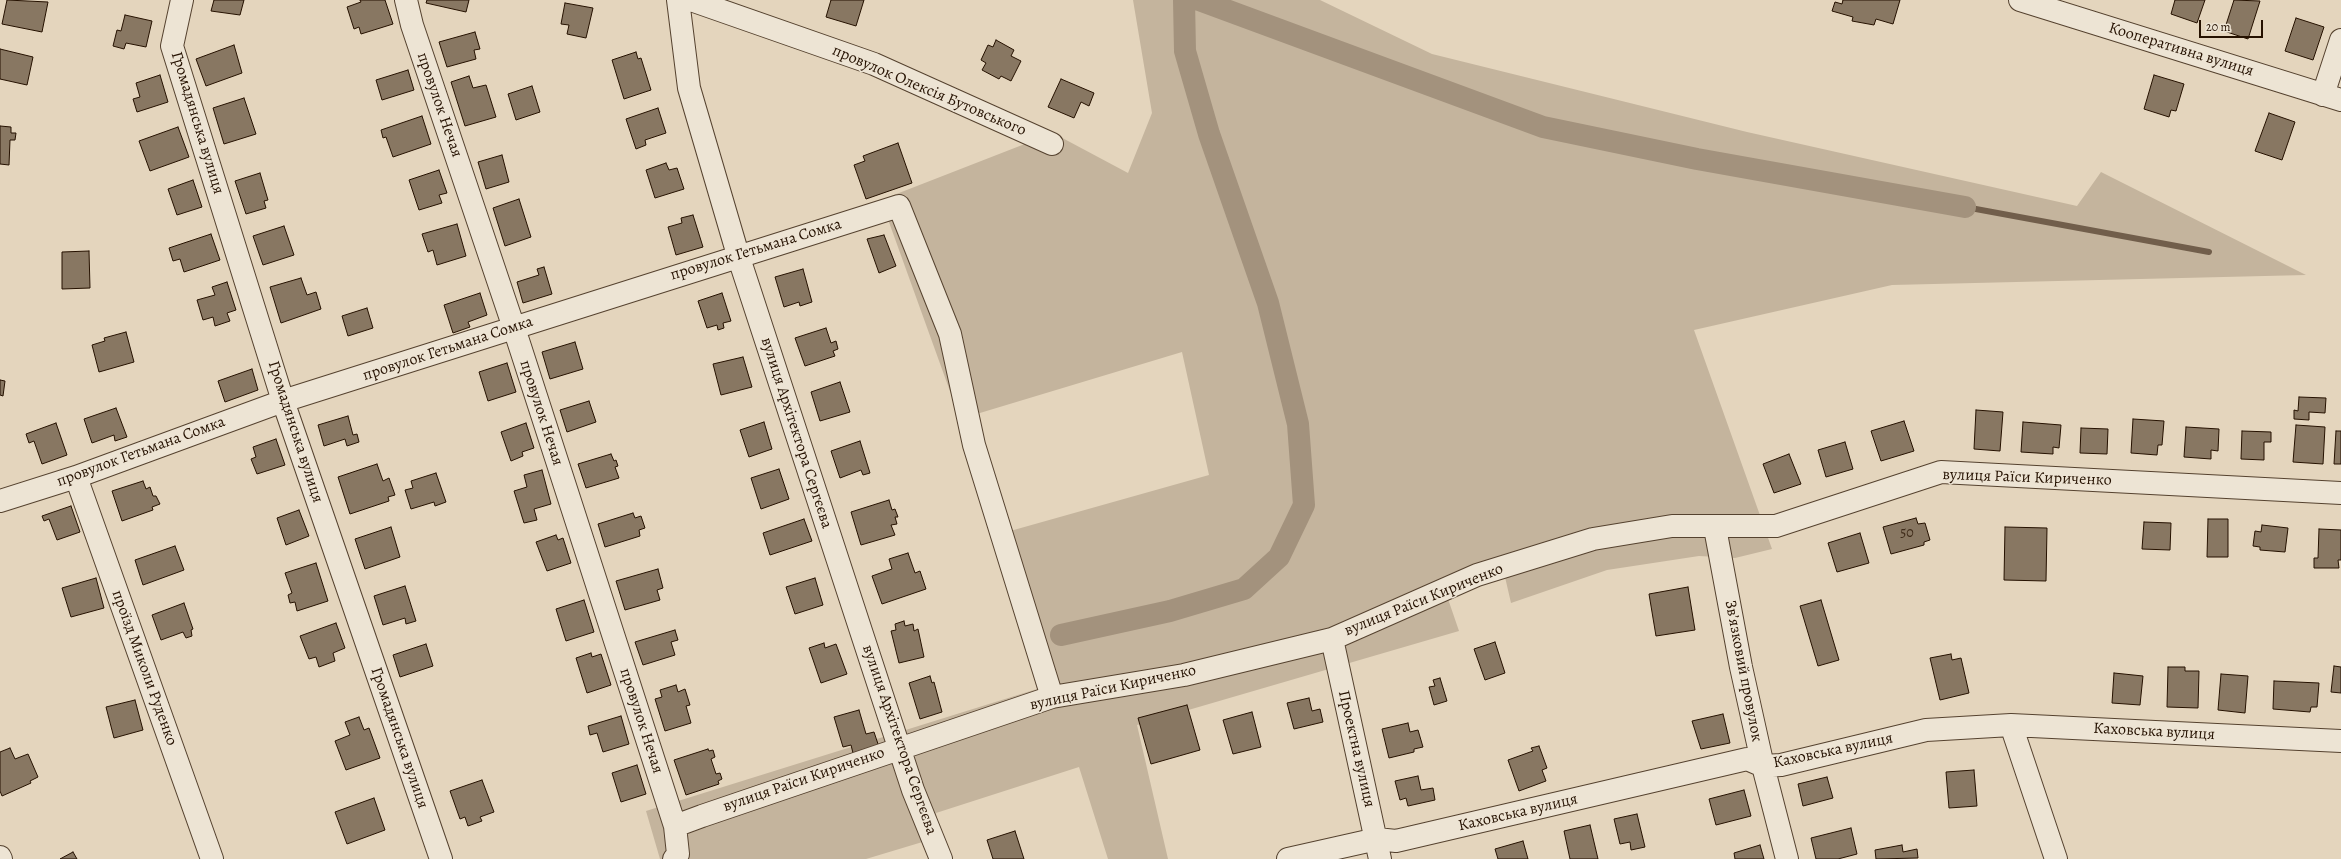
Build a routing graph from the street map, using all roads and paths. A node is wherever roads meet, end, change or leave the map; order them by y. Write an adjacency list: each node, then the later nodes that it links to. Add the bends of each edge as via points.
1 (182, 0): 12 (street, Громадянська вулиця, via 172,46)
2 (406, 0): 11 (street, провулок Нечая, via 412,25)
3 (678, 0): 10 (street, вулиця Архітектора Сергєєва, via 689,88)
4 (691, 0): 9 (street, провулок Олексія Бутовського, via 874,64)
5 (2020, 0): 6 (street, Кооперативна вулиця)
6 (2081, 9): 8 (street, Кооперативна вулиця)
7 (2341, 40): 8 (street)
8 (2332, 98)
9 (1052, 144)
10 (738, 255): 11 (street, провулок Гетьмана Сомка); 18 (street, провулок Гетьмана Сомка, via 899,206 950,334 974,445); 21 (street, вулиця Архітектора Сергєєва)
11 (514, 328): 12 (street, провулок Гетьмана Сомка); 23 (street, провулок Нечая)
12 (283, 401): 13 (street, провулок Гетьмана Сомка); 26 (street, Громадянська вулиця)
13 (76, 477): 15 (street, провулок Гетьмана Сомка); 25 (street, проїзд Миколи Руденко)
14 (2341, 493): 16 (street, вулиця Раїси Кириченко, via 1941,472 1776,526)
15 (0, 501)
16 (1715, 528): 17 (street, вулиця Раїси Кириченко, via 1672,526 1593,539 1477,575); 22 (street, Звʼязковий провулок)
17 (1332, 639): 18 (street, вулиця Раїси Кириченко, via 1184,675); 24 (street, Проектна вулиця)
18 (1052, 697): 21 (street, вулиця Раїси Кириченко)
19 (2011, 725): 20 (street, Каховська вулиця); 22 (street, Каховська вулиця, via 1926,730 1781,765); 31 (street)
20 (2341, 740)
21 (899, 747): 23 (street, вулиця Раїси Кириченко); 28 (street, вулиця Архітектора Сергєєва)
22 (1763, 766): 24 (street, Каховська вулиця, via 1747,760 1396,841); 30 (street, Звʼязковий провулок)
23 (675, 826): 27 (street, via 678,854)
24 (1379, 849): 29 (street, Каховська вулиця)
25 (212, 859)
26 (441, 859)
27 (674, 859)
28 (941, 859)
29 (1288, 859)
30 (1787, 859)
31 (2056, 859)

